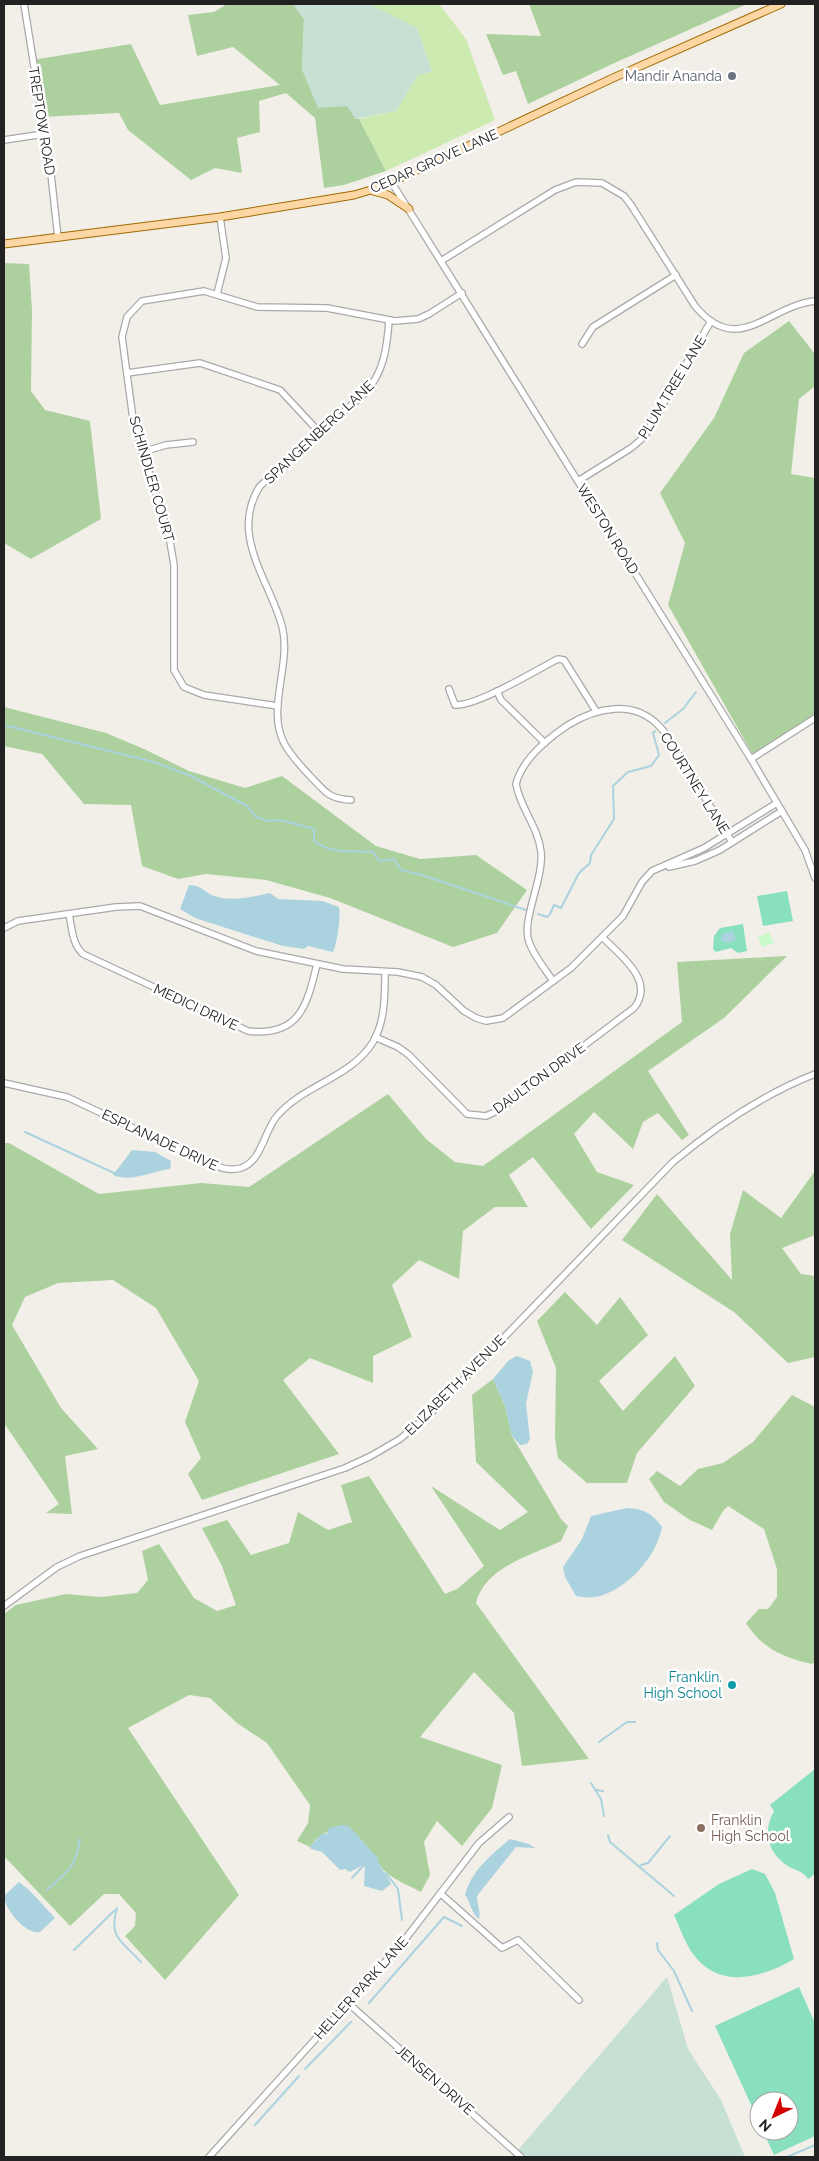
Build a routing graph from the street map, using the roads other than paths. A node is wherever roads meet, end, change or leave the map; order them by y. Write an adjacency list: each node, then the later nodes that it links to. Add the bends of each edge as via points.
1 (24, 4): 3 (street, TREPTOW ROAD)
2 (781, 4): 5 (main road, CEDAR GROVE LANE, via 613,78)
3 (44, 134): 4 (street); 9 (street, TREPTOW ROAD)
4 (4, 140)
5 (392, 183): 6 (main road, CEDAR GROVE LANE); 7 (street, WESTON ROAD)
6 (367, 191): 7 (main road, via 388,195); 8 (main road, CEDAR GROVE LANE, via 354,196)
7 (409, 209): 11 (street, WESTON ROAD)
8 (220, 217): 9 (main road, CEDAR GROVE LANE); 14 (street, via 226,258)
9 (58, 238): 10 (main road, CEDAR GROVE LANE)
10 (4, 244)
11 (441, 261): 12 (street, via 555,190 587,181 602,183 624,196); 13 (street, WESTON ROAD)
12 (676, 275): 17 (street, via 695,306); 18 (street, via 593,327)
13 (462, 293): 16 (street, SCHINDLER COURT, via 418,319); 23 (street, WESTON ROAD)
14 (217, 294): 16 (street, SCHINDLER COURT, via 257,307 327,308); 19 (street, SCHINDLER COURT, via 204,291 178,294 142,301 132,309 122,337)
15 (815, 301): 17 (street, via 804,302 749,328 722,328)
16 (390, 320): 20 (street, SPANGENBERG LANE, via 384,360 375,381)
17 (711, 321): 23 (street, PLUM TREE LANE, via 644,437)
18 (582, 344)
19 (127, 373): 20 (street, via 200,363 280,390); 22 (street, SCHINDLER COURT, via 133,419)
20 (320, 433): 26 (street, SPANGENBERG LANE, via 260,486 251,500 248,534 282,626 285,657)
21 (193, 442): 22 (street)
22 (142, 452): 26 (street, SCHINDLER COURT, via 169,536 174,565 174,670 184,687 204,695)
23 (578, 481): 30 (street, WESTON ROAD)
24 (449, 689): 25 (street, via 455,704 462,705)
25 (496, 691): 27 (street, via 558,659 564,660); 29 (street, via 501,700)
26 (278, 706): 31 (street, SPANGENBERG LANE, via 281,736 291,755 335,799)
27 (596, 711): 29 (street, COURTNEY LANE, via 569,724); 34 (street, COURTNEY LANE, via 616,708 636,712 660,727)
28 (815, 718): 30 (street)
29 (545, 743): 43 (street, COURTNEY LANE, via 522,768 516,784 538,835 541,852 541,874 529,921 529,941)
30 (751, 759): 32 (street, WESTON ROAD)
31 (351, 800)
32 (777, 803): 33 (street, WESTON ROAD); 34 (street)
33 (782, 811): 35 (street); 37 (street, WESTON ROAD, via 805,850)
34 (726, 833): 35 (street, COURTNEY LANE); 36 (street, via 693,854)
35 (732, 842): 36 (street, via 707,856)
36 (652, 871): 40 (street, via 623,916)
37 (815, 878)
38 (69, 914): 39 (street, via 18,921); 41 (street, via 140,906 235,945); 41 (street, MEDICI DRIVE, via 74,940 83,954 248,1031 265,1033 296,1019 310,995)
39 (4, 928)
40 (602, 937): 43 (street); 44 (street, DAULTON DRIVE, via 638,976 642,990 640,1000 634,1008 486,1116 467,1114 409,1055)
41 (317, 964): 42 (street)
42 (386, 972): 43 (street, via 422,977 436,985 464,1011 486,1020 503,1018); 44 (street, ESPLANADE DRIVE, via 382,1015)
43 (553, 981)
44 (375, 1037): 46 (street, ESPLANADE DRIVE, via 363,1056 277,1116 254,1158 241,1168 224,1169 204,1161 67,1096)
45 (815, 1074): 47 (street, ELIZABETH AVENUE, via 764,1099 674,1162 434,1410 389,1446 345,1468 80,1556 40,1578)
46 (4, 1083)
47 (4, 1606)
48 (509, 1816): 49 (street, HELLER PARK LANE, via 479,1843)
49 (441, 1894): 50 (street, via 502,1948 518,1940); 51 (street, HELLER PARK LANE)
50 (579, 2000)
51 (348, 2003): 52 (street, HELLER PARK LANE); 53 (street, JENSEN DRIVE)
52 (209, 2157)
53 (521, 2157)

